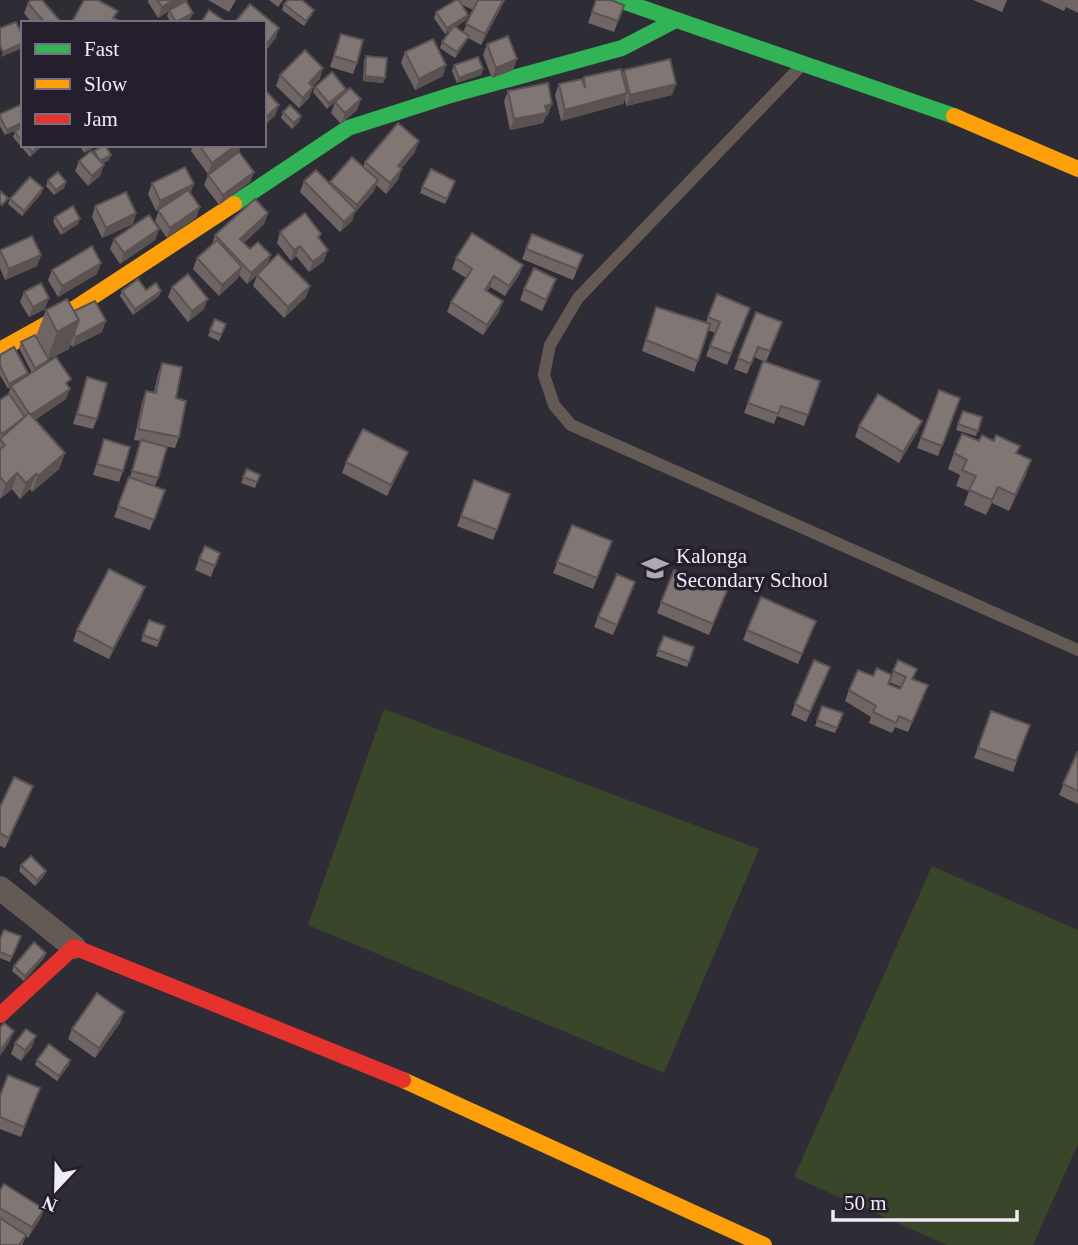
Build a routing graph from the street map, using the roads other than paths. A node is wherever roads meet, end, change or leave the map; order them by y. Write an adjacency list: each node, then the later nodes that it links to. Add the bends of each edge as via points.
1 (619, 0): 2 (street)
2 (676, 20): 3 (street); 5 (street, via 622,48 348,128 77,307)
3 (803, 64): 4 (street, via 959,118); 6 (lane, via 578,298 550,345 544,375 554,405 571,425)
4 (1078, 169)
5 (0, 349)
6 (1078, 650)
7 (0, 888): 8 (street)
8 (74, 947): 9 (street); 10 (street, via 552,1143)
9 (0, 1015)
10 (764, 1245)

